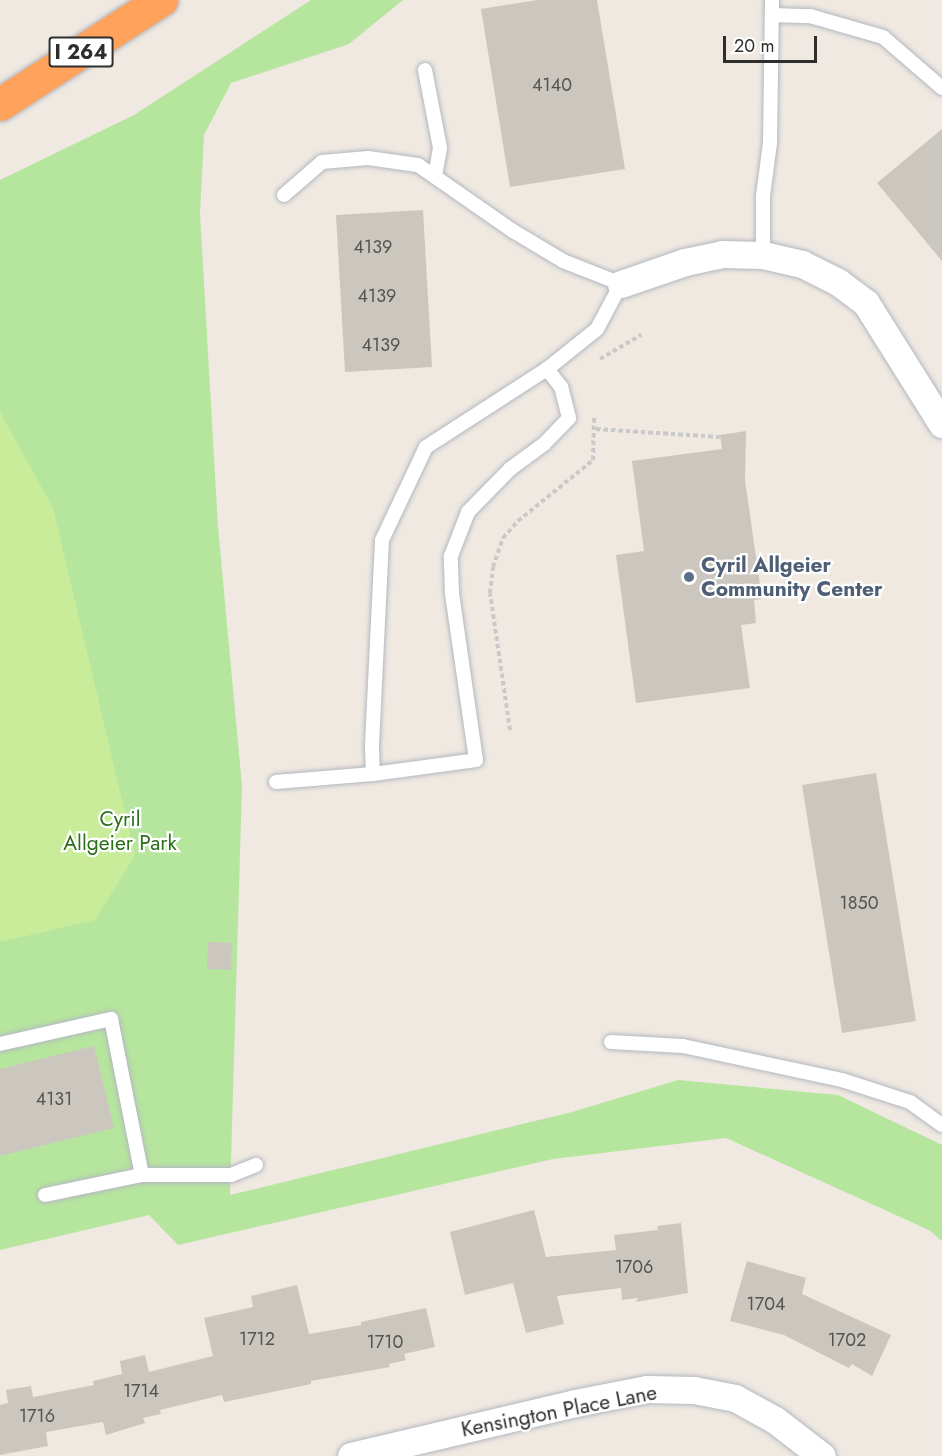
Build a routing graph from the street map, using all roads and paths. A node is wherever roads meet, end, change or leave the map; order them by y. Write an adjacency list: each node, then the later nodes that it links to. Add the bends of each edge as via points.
1 (161, 0): 6 (highway, I 264)
2 (772, 0): 3 (lane)
3 (772, 15): 5 (lane, via 810,16 883,37); 9 (lane)
4 (425, 70): 7 (lane, via 440,148)
5 (942, 88)
6 (0, 104)
7 (435, 177): 8 (lane, via 418,165 368,159 322,162); 10 (lane, via 563,261)
8 (284, 195)
9 (763, 255): 10 (street, via 722,254); 15 (street, via 802,264 838,282 866,303)
10 (621, 284): 13 (lane, via 597,329)
11 (641, 335): 12 (path)
12 (591, 364)
13 (547, 369): 19 (lane, via 426,447 382,540); 19 (lane, via 561,387 569,418 468,512 451,556 452,593 476,760)
14 (593, 408): 16 (path)
15 (942, 424)
16 (596, 429): 17 (path); 18 (path, via 593,460 518,521 503,538 493,567 490,593)
17 (720, 437)
18 (510, 730)
19 (373, 774): 20 (lane)
20 (276, 782)
21 (611, 1042): 23 (lane, via 683,1046 842,1080 909,1102)
22 (0, 1044): 25 (lane, via 111,1019)
23 (942, 1125)
24 (256, 1165): 25 (lane, via 231,1175)
25 (142, 1175): 26 (lane)
26 (45, 1195)
27 (351, 1456): 28 (street, Kensington Place Lane, via 575,1402 647,1389 694,1390 735,1398 775,1420)
28 (822, 1456)

